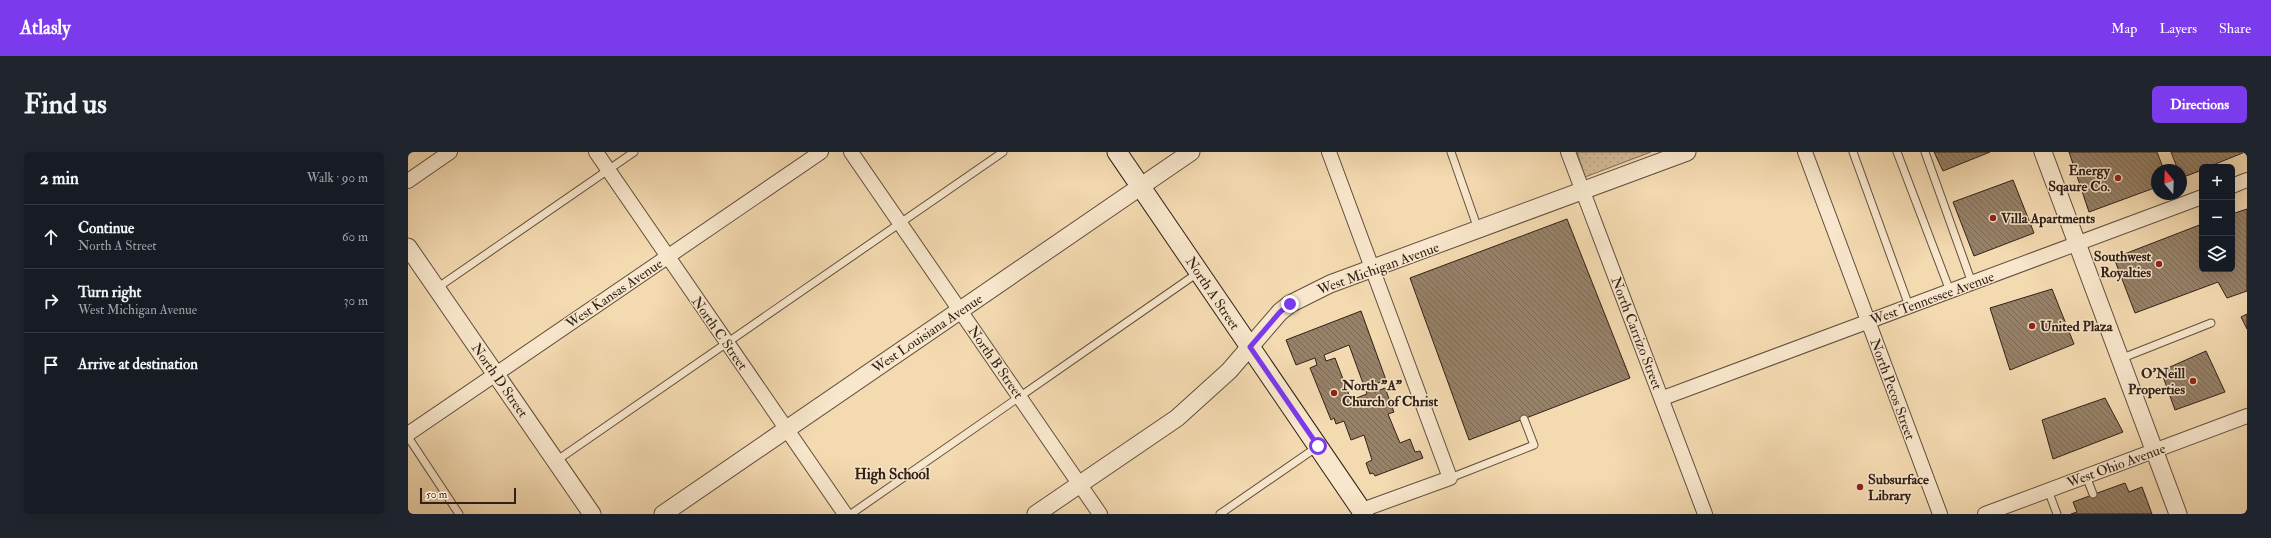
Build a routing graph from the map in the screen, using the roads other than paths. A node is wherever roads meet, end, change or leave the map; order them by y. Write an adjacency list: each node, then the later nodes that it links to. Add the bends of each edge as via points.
1 (450, 152): 20 (street)
2 (596, 152): 18 (street, North C Street)
3 (634, 152): 18 (lane)
4 (821, 152): 29 (street, West Kansas Avenue)
5 (851, 152): 25 (street, North B Street)
6 (1004, 152): 25 (lane)
7 (1117, 152): 22 (main road, North A Street)
8 (1191, 152): 22 (street, West Louisiana Avenue)
9 (1329, 152): 30 (street)
10 (1450, 152): 26 (lane)
11 (1568, 152): 23 (street, North Carrizo Street)
12 (1687, 152): 23 (street, West Michigan Avenue)
13 (1805, 152): 37 (street, North Pecos Street)
14 (1853, 152): 35 (lane)
15 (1897, 152): 34 (lane)
16 (1925, 152): 32 (lane)
17 (2043, 152): 27 (street)
18 (608, 170): 29 (street, North C Street); 33 (lane)
19 (2247, 180): 21 (street)
20 (408, 181)
21 (2235, 185)
22 (1141, 186): 31 (main road, North A Street); 36 (street, West Louisiana Avenue)
23 (1582, 191): 26 (street, West Michigan Avenue); 44 (street, North Carrizo Street)
24 (2199, 198): 27 (street, West Tennessee Avenue)
25 (900, 223): 36 (street, North B Street); 39 (lane)
26 (1479, 230): 30 (street, West Michigan Avenue)
27 (2078, 244): 32 (street, West Tennessee Avenue); 41 (street)
28 (408, 247): 33 (street, North D Street)
29 (668, 257): 39 (street, North C Street); 42 (street, West Kansas Avenue)
30 (1372, 270): 40 (street, West Michigan Avenue, via 1320,289 1290,304); 54 (street)
31 (1199, 272): 40 (main road, North A Street); 43 (lane)
32 (1972, 283): 34 (street, West Tennessee Avenue)
33 (436, 288): 42 (street, North D Street)
34 (1950, 291): 35 (street, West Tennessee Avenue)
35 (1909, 306): 37 (street, West Tennessee Avenue)
36 (960, 310): 43 (street, North B Street); 47 (street, West Louisiana Avenue)
37 (1868, 322): 44 (street, West Tennessee Avenue); 68 (street, North Pecos Street)
38 (2211, 323): 41 (lane)
39 (727, 343): 47 (street, North C Street); 52 (lane)
40 (1250, 347): 50 (main road, North A Street); 55 (street, West Michigan Avenue, via 1229,371 1177,418)
41 (2120, 359): 51 (street)
42 (495, 374): 48 (street, West Kansas Avenue); 52 (street, North D Street)
43 (1020, 397): 55 (street, North B Street); 63 (lane)
44 (1663, 398): 67 (street, North Carrizo Street)
45 (2247, 416): 51 (street, West Ohio Avenue)
46 (1524, 419): 54 (lane, via 1534,445)
47 (786, 429): 61 (street, West Louisiana Avenue); 62 (street, North C Street)
48 (408, 434)
49 (408, 437): 59 (lane)
50 (1318, 446): 58 (main road, North A Street); 66 (lane)
51 (2155, 450): 53 (street, West Ohio Avenue); 71 (street)
52 (556, 462): 60 (street, North D Street)
53 (2086, 476): 56 (street, West Ohio Avenue); 57 (lane)
54 (1450, 478): 58 (street)
55 (1080, 484): 64 (street, West Michigan Avenue); 65 (street, North B Street)
56 (2048, 490): 69 (street, West Ohio Avenue); 70 (lane)
57 (2093, 494)
58 (1363, 512)
59 (459, 514)
60 (592, 514)
61 (662, 514)
62 (845, 514)
63 (851, 514)
64 (1036, 514)
65 (1100, 514)
66 (1220, 514)
67 (1705, 514)
68 (1940, 514)
69 (1985, 514)
70 (2057, 514)
71 (2178, 514)

